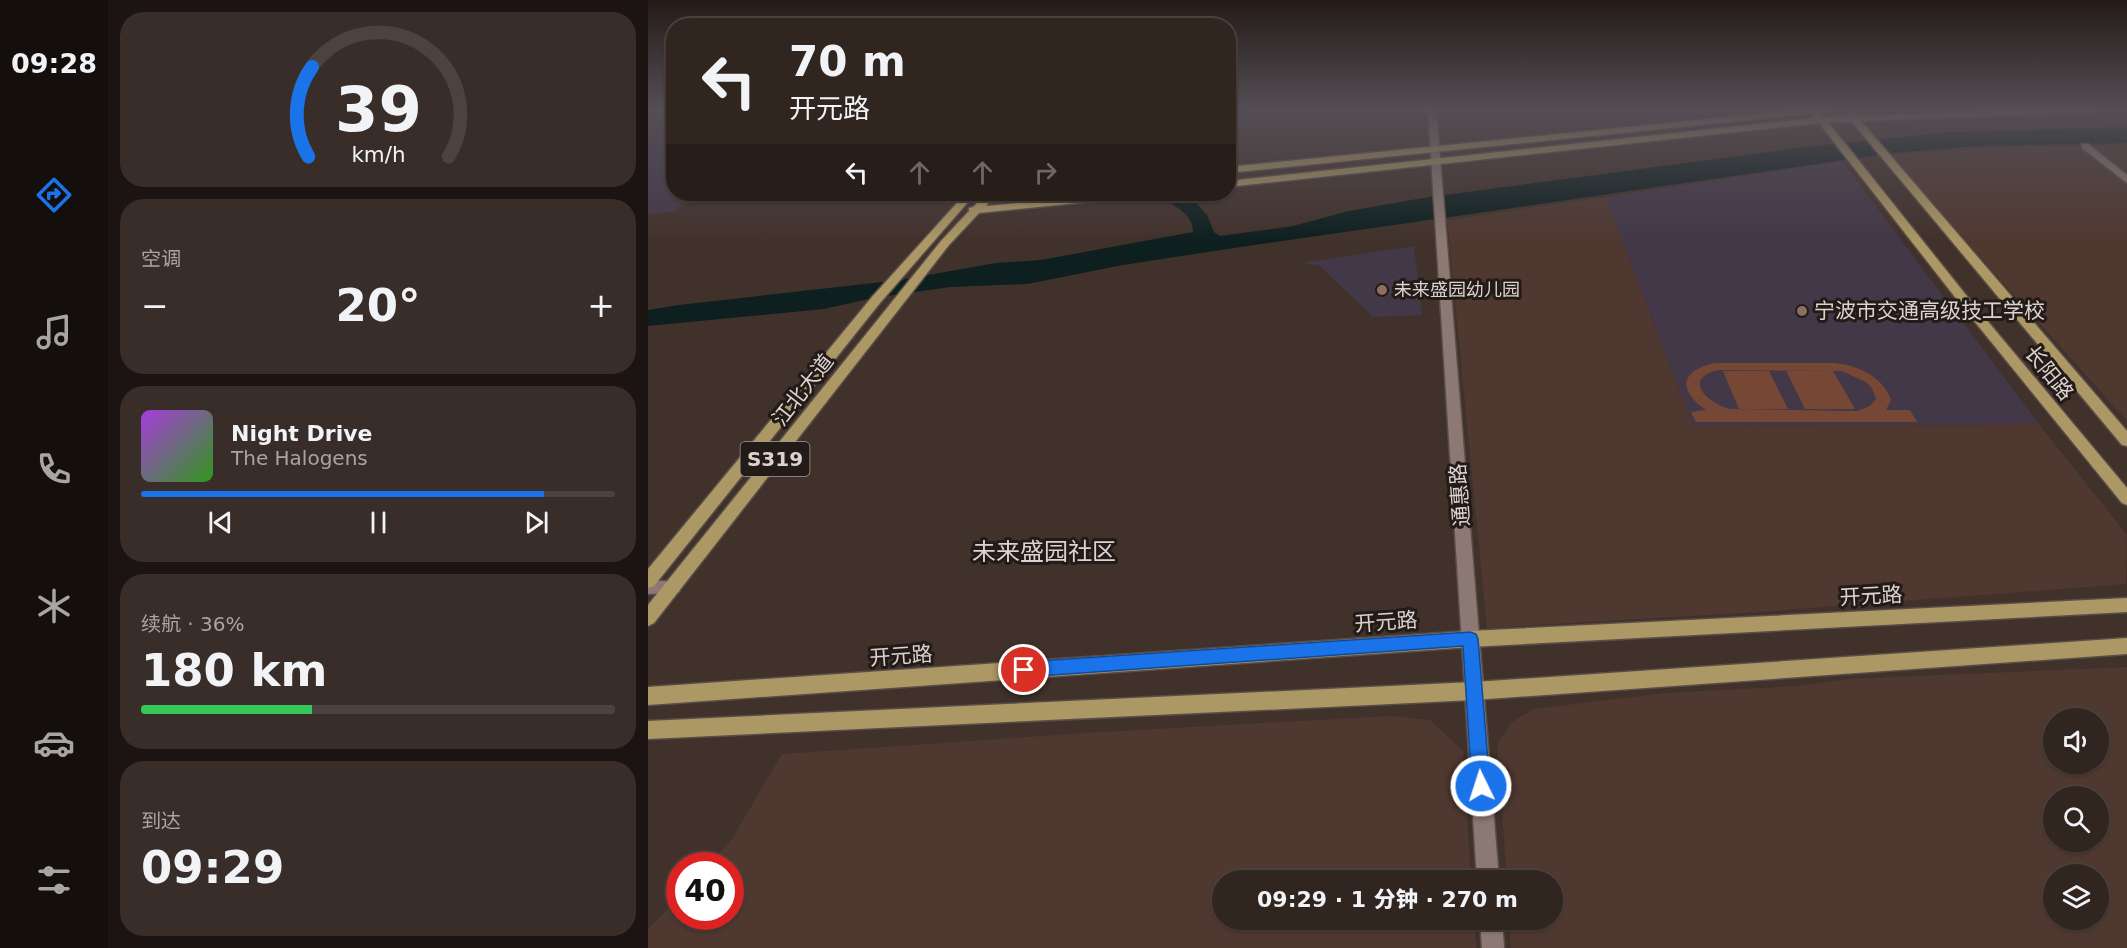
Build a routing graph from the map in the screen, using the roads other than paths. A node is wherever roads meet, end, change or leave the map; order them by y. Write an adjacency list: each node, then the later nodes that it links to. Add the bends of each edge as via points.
1 (1386, 153): 8 (main road)
2 (1436, 153): 7 (street, 通惠路)
3 (1512, 153): 7 (main road)
4 (1848, 153): 17 (main road, 长阳路)
5 (1883, 153): 16 (main road, 长阳路)
6 (2094, 153): 9 (street)
7 (1437, 161): 10 (main road); 23 (street, 通惠路)
8 (1236, 169)
9 (2127, 180)
10 (1236, 183)
11 (963, 201): 14 (main road)
12 (984, 201): 15 (main road)
13 (1067, 201): 15 (main road)
14 (955, 210): 15 (main road); 18 (main road, 江北大道 / S319, via 876,300)
15 (976, 210): 20 (main road, 江北大道 / S319, via 921,273)
16 (2127, 441)
17 (2127, 499)
18 (648, 581)
19 (648, 587): 20 (street)
20 (673, 587): 22 (main road, 江北大道 / S319)
21 (2127, 605): 23 (main road, 开元路)
22 (651, 611)
23 (1470, 639): 25 (street, 通惠路); 26 (main road, 开元路)
24 (2127, 646): 25 (main road)
25 (1474, 691): 27 (main road); 28 (street, 通惠路)
26 (648, 696)
27 (648, 730)
28 (1487, 870)
29 (1492, 930): 30 (street)
30 (1493, 948)

